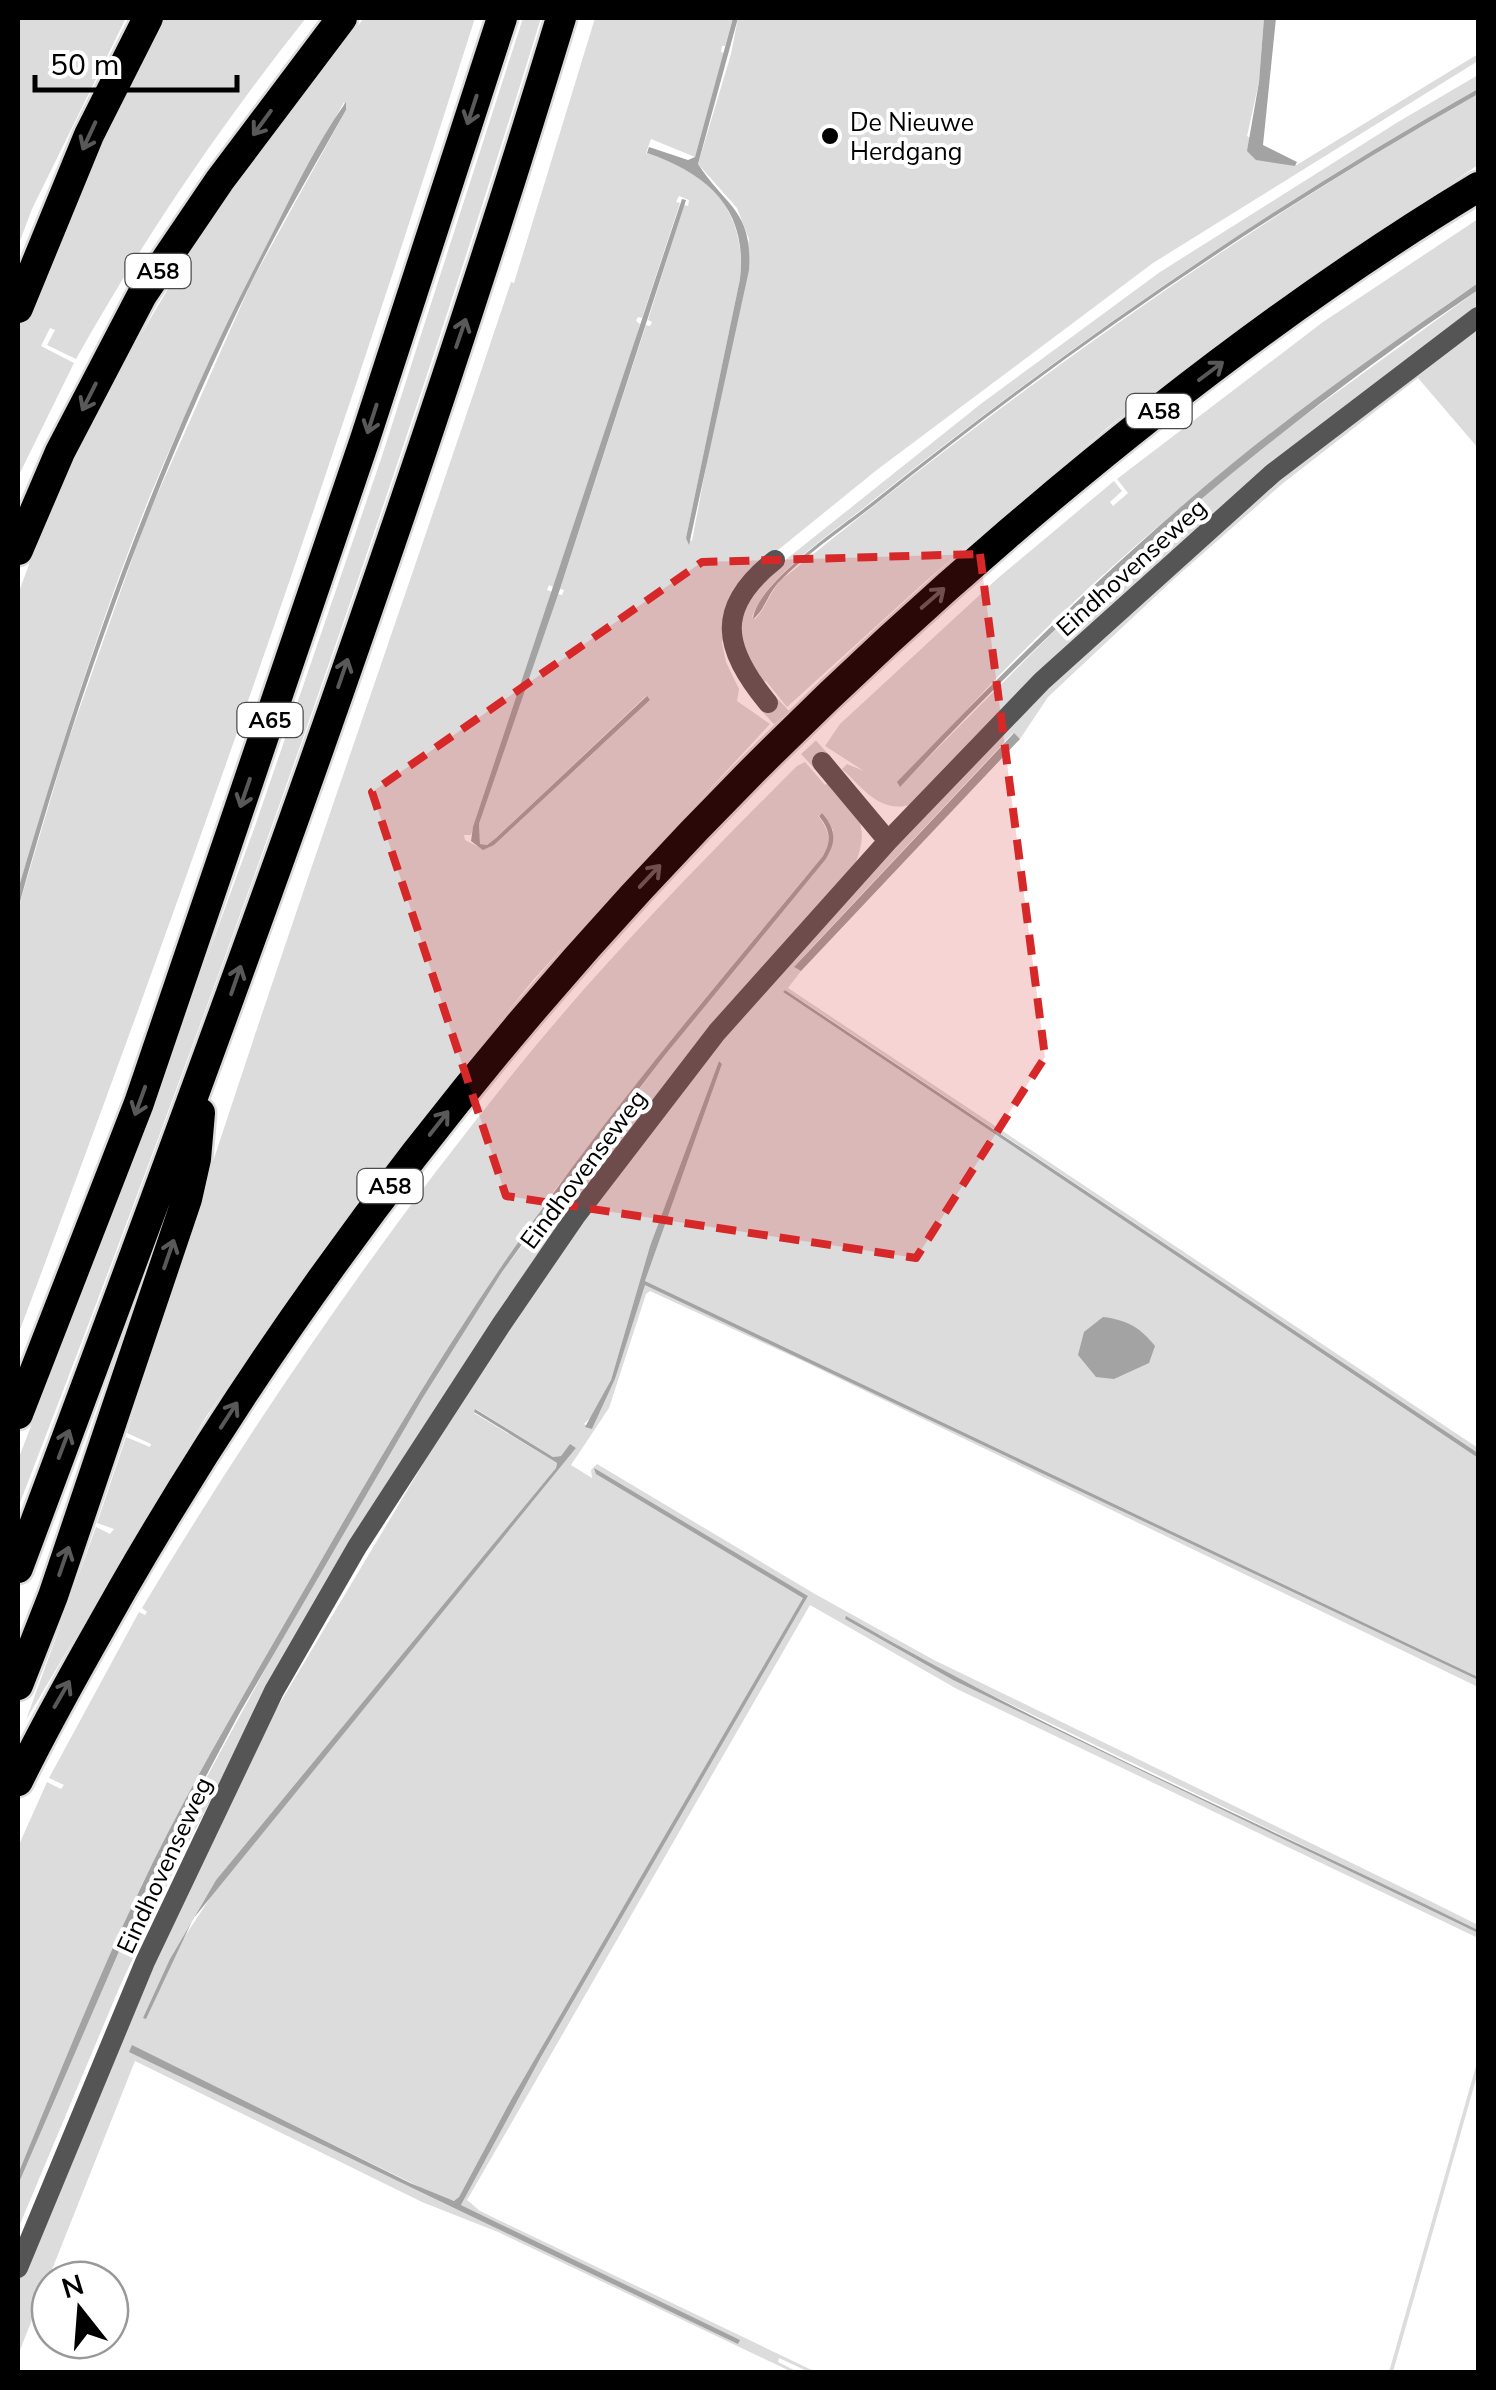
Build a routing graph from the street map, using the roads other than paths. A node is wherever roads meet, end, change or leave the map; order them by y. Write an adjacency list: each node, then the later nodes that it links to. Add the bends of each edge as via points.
1 (148, 18): 6 (highway, one-way to 6, via 89,135)
2 (342, 18): 8 (highway, A58, one-way to 8, via 142,295 60,452)
3 (502, 18): 14 (highway, A65, one-way to 14, via 139,1103)
4 (561, 18): 13 (highway, A65, one-way to 4, via 499,222)
5 (1478, 187): 17 (highway, A58, one-way to 5, via 170,1506 263,1362 373,1207 650,874 909,619 1097,458 1292,309)
6 (18, 308)
7 (1478, 317): 12 (street, Eindhovenseweg, via 1273,473 1042,680)
8 (18, 550)
9 (775, 560): 10 (street, via 744,587 733,611 732,645)
10 (768, 703)
11 (822, 762): 12 (street)
12 (888, 841): 18 (street, Eindhovenseweg, via 717,1032 609,1172 357,1547 274,1691 153,1945)
13 (204, 1072): 15 (highway, A65, one-way to 13); 16 (highway, one-way to 13, via 188,1199)
14 (18, 1414)
15 (18, 1568)
16 (18, 1686)
17 (18, 1781)
18 (18, 2268)

